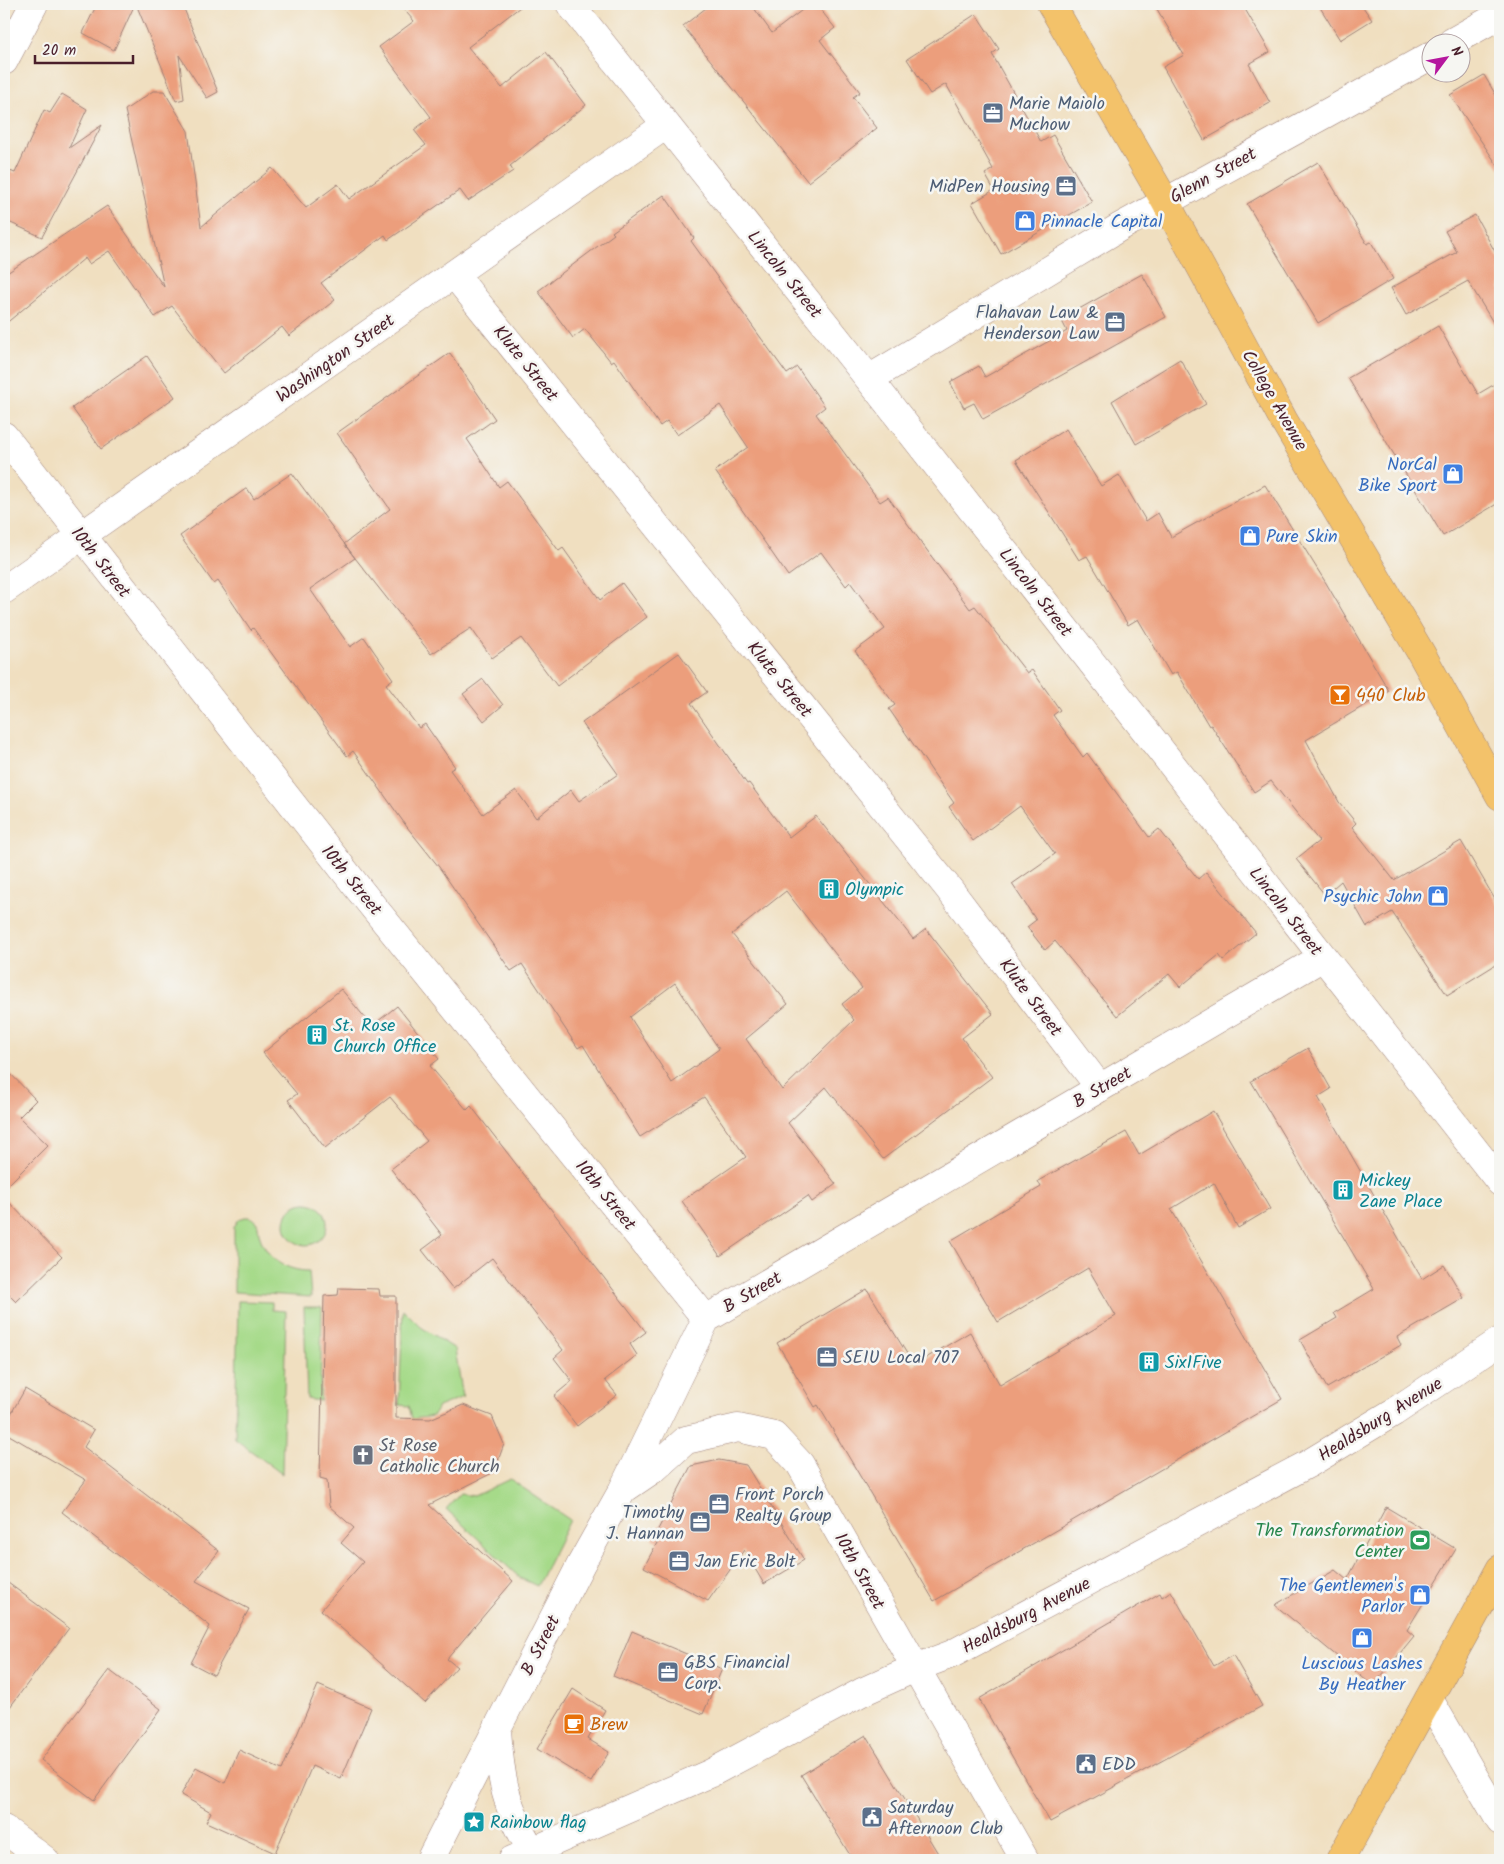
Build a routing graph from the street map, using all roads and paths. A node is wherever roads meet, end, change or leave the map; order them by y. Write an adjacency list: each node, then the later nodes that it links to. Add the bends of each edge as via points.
1 (34, 4): 7 (street)
2 (570, 4): 8 (street, Lincoln Street)
3 (1051, 4): 9 (main road, College Avenue)
4 (1500, 15): 5 (street)
5 (1470, 32)
6 (1422, 60): 9 (street, Glenn Street)
7 (4, 61)
8 (666, 125): 10 (street, Washington Street); 11 (street, Lincoln Street)
9 (1165, 202): 11 (street, Glenn Street); 15 (main road, College Avenue, via 1284,419 1421,652)
10 (454, 274): 13 (street, Washington Street); 17 (street, Klute Street, via 949,889)
11 (869, 379): 16 (street, Lincoln Street)
12 (4, 436): 13 (street, 10th Street)
13 (80, 536): 14 (street, Washington Street); 19 (street, 10th Street, via 358,888)
14 (4, 590)
15 (1500, 796)
16 (1323, 957): 17 (street, B Street); 18 (street, Lincoln Street)
17 (1100, 1088): 19 (street, B Street)
18 (1500, 1182)
19 (706, 1319): 21 (street, B Street)
20 (1500, 1341): 23 (street, Healdsburg Avenue, via 1394,1412 1308,1464 952,1654)
21 (622, 1491): 23 (street, 10th Street, via 655,1468 686,1440 738,1428 774,1436 800,1464); 25 (street, B Street, via 604,1519)
22 (1500, 1568): 24 (main road)
23 (915, 1668): 28 (street, Healdsburg Avenue, via 862,1692 711,1773); 31 (street, 10th Street)
24 (1429, 1699): 26 (street); 32 (main road)
25 (497, 1729): 28 (street, via 499,1769); 30 (street, B Street)
26 (1500, 1821)
27 (4, 1829): 29 (street)
28 (522, 1856)
29 (45, 1860)
30 (430, 1860)
31 (1025, 1860)
32 (1340, 1860)

